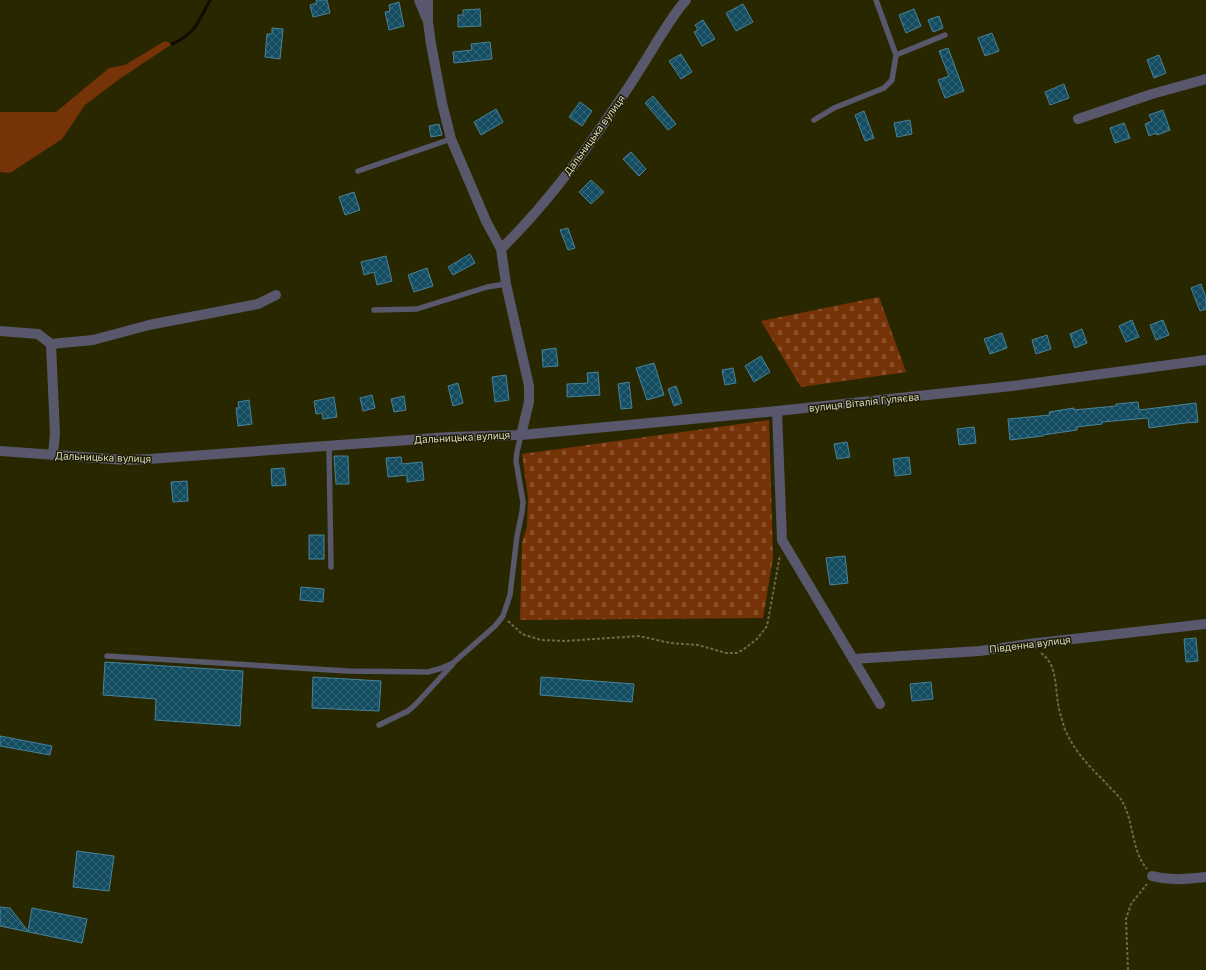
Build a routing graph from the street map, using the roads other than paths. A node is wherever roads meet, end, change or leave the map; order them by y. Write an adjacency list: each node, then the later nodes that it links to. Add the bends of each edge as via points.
1 (419, 0): 5 (street)
2 (428, 0): 5 (street)
3 (686, 0): 13 (street, Дальницька вулиця, via 576,162 546,201)
4 (876, 0): 7 (lane)
5 (428, 22): 11 (street)
6 (945, 35): 7 (lane)
7 (896, 55): 10 (lane, via 894,75 889,85 834,108)
8 (1206, 80): 9 (street, via 1152,94)
9 (1078, 119)
10 (814, 120)
11 (451, 139): 12 (lane); 13 (street, via 486,221)
12 (358, 171)
13 (501, 249): 14 (street, Дальницька вулиця)
14 (506, 284): 16 (lane, via 417,309); 21 (street, Дальницька вулиця, via 529,386 529,402)
15 (276, 295): 18 (street, via 258,304 149,325 93,340)
16 (374, 310)
17 (0, 331): 18 (street, via 38,334)
18 (51, 344): 24 (street, via 55,434)
19 (1206, 360): 20 (street, вулиця Віталія Гуляєва, via 1012,386)
20 (777, 411): 21 (street, вулиця Віталія Гуляєва); 28 (street, via 782,540)
21 (521, 435): 22 (street, Дальницька вулиця, via 448,437); 29 (lane, via 516,461 523,502 510,595 503,616 495,626)
22 (329, 446): 24 (street, Дальницька вулиця, via 124,460); 25 (lane)
23 (0, 451): 24 (street, Дальницька вулиця)
24 (53, 454)
25 (331, 567)
26 (1206, 624): 28 (street, Південна вулиця, via 980,651)
27 (107, 656): 29 (lane, via 347,671 428,672)
28 (853, 659): 30 (street)
29 (453, 663): 31 (lane, via 412,708)
30 (880, 704)
31 (379, 725)
32 (1152, 876): 33 (street, via 1178,880)
33 (1206, 877)

